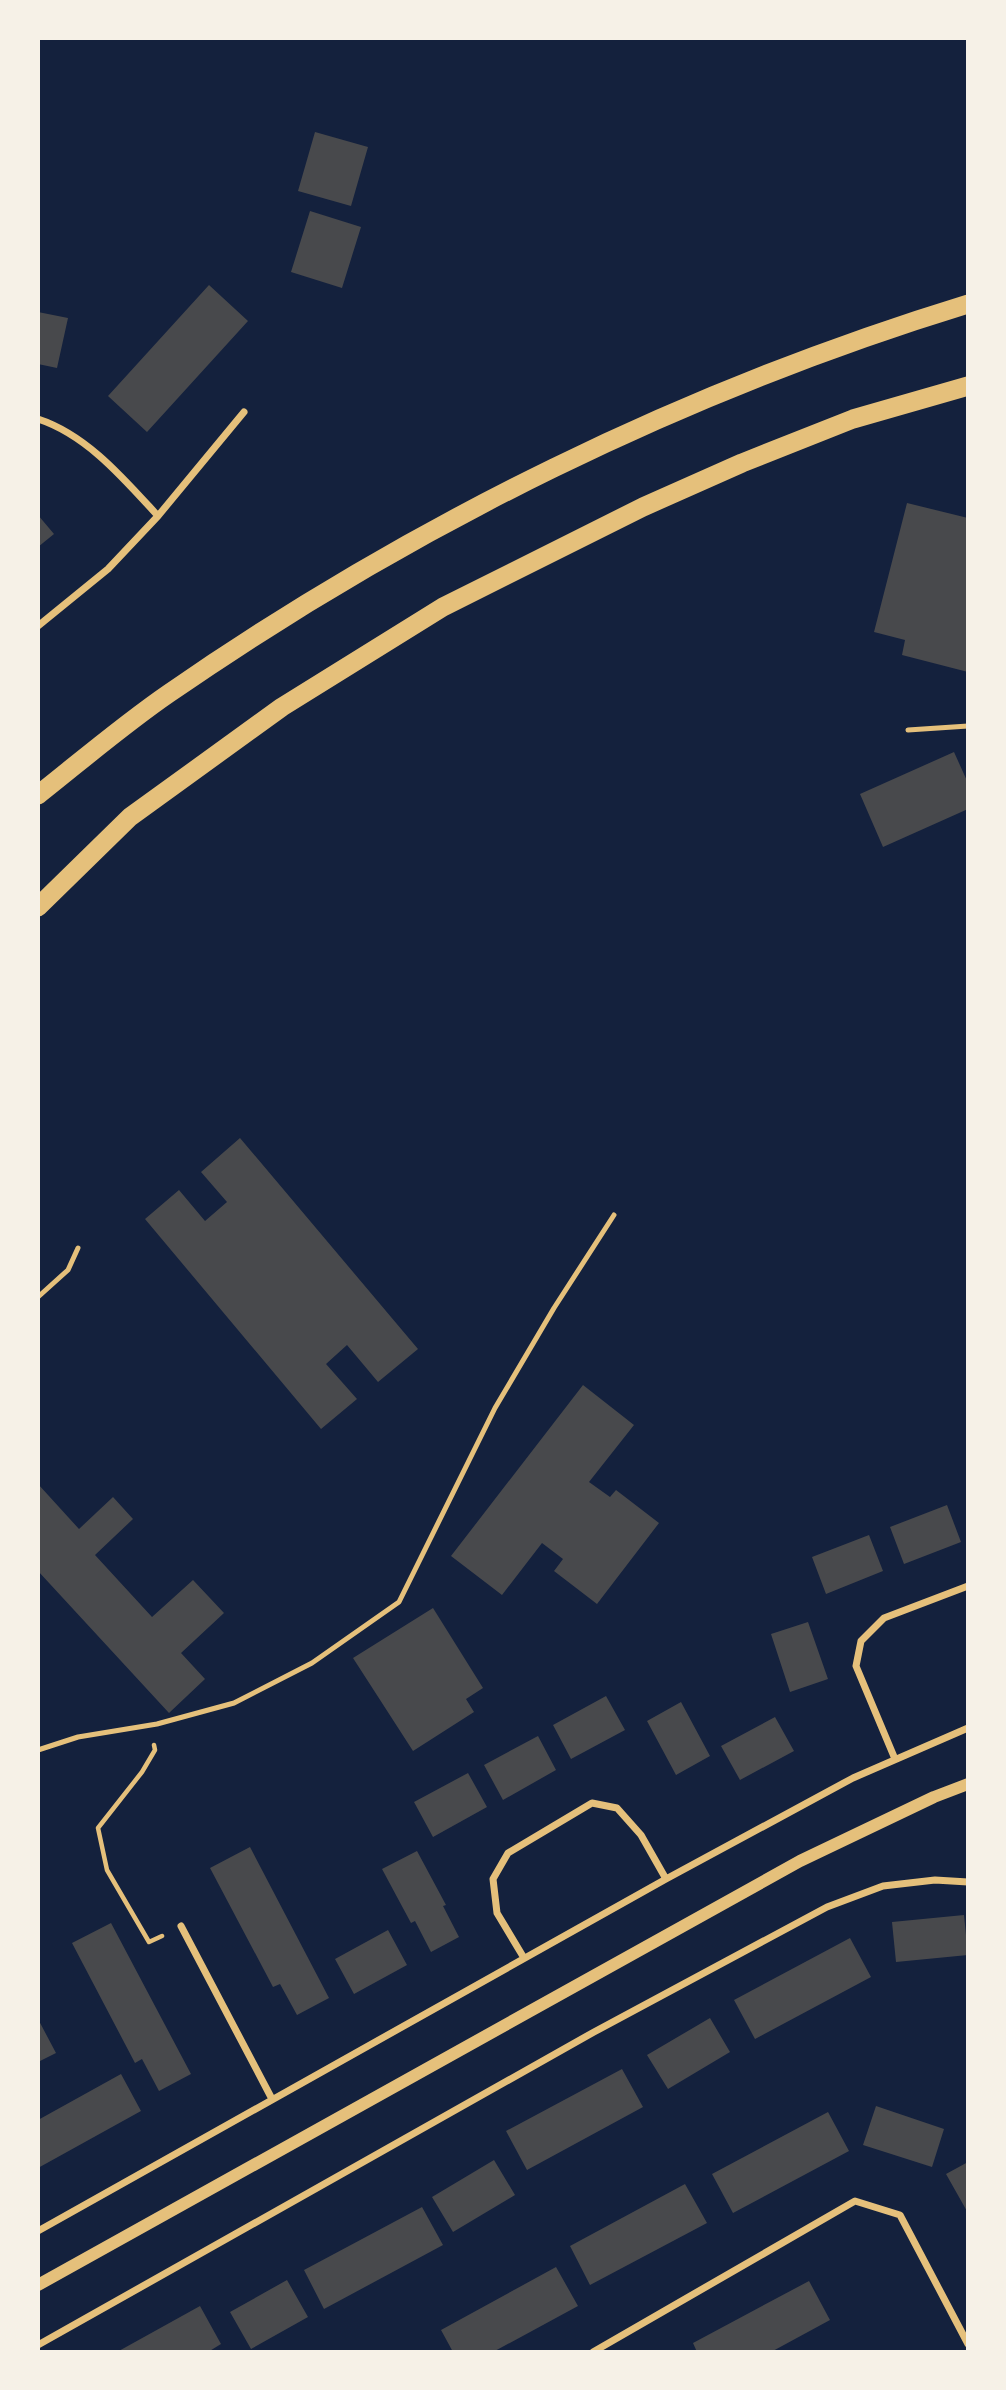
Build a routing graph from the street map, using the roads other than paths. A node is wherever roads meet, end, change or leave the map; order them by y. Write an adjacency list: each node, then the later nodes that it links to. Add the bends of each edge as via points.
1 (968, 304): 9 (highway, via 761,375 516,487 272,626 167,695)
2 (968, 386): 10 (highway, via 853,419 742,463 443,607 282,707 130,817)
3 (244, 412): 5 (street)
4 (38, 419): 5 (street, via 59,426 117,471)
5 (158, 516): 6 (street, via 108,569)
6 (38, 625)
7 (968, 726): 8 (lane)
8 (908, 730)
9 (38, 795)
10 (38, 907)
11 (614, 1214): 16 (lane, via 495,1408 399,1602 312,1663 234,1703)
12 (78, 1248): 13 (lane, via 68,1270)
13 (38, 1297)
14 (968, 1586): 17 (street, via 884,1618 860,1641 856,1666)
15 (968, 1728): 17 (street)
16 (38, 1750)
17 (895, 1759): 19 (street)
18 (968, 1784): 25 (street, via 800,1861)
19 (666, 1879): 22 (street); 22 (street, via 641,1835 617,1808 592,1803 508,1853 493,1880 497,1913)
20 (968, 1882): 27 (street, via 935,1880 883,1886 827,1907 594,2032)
21 (181, 1926): 23 (street)
22 (524, 1958): 23 (street)
23 (272, 2099): 24 (street)
24 (38, 2231)
25 (38, 2285)
26 (968, 2344): 28 (street, via 900,2215 855,2201)
27 (38, 2346)
28 (593, 2351)

